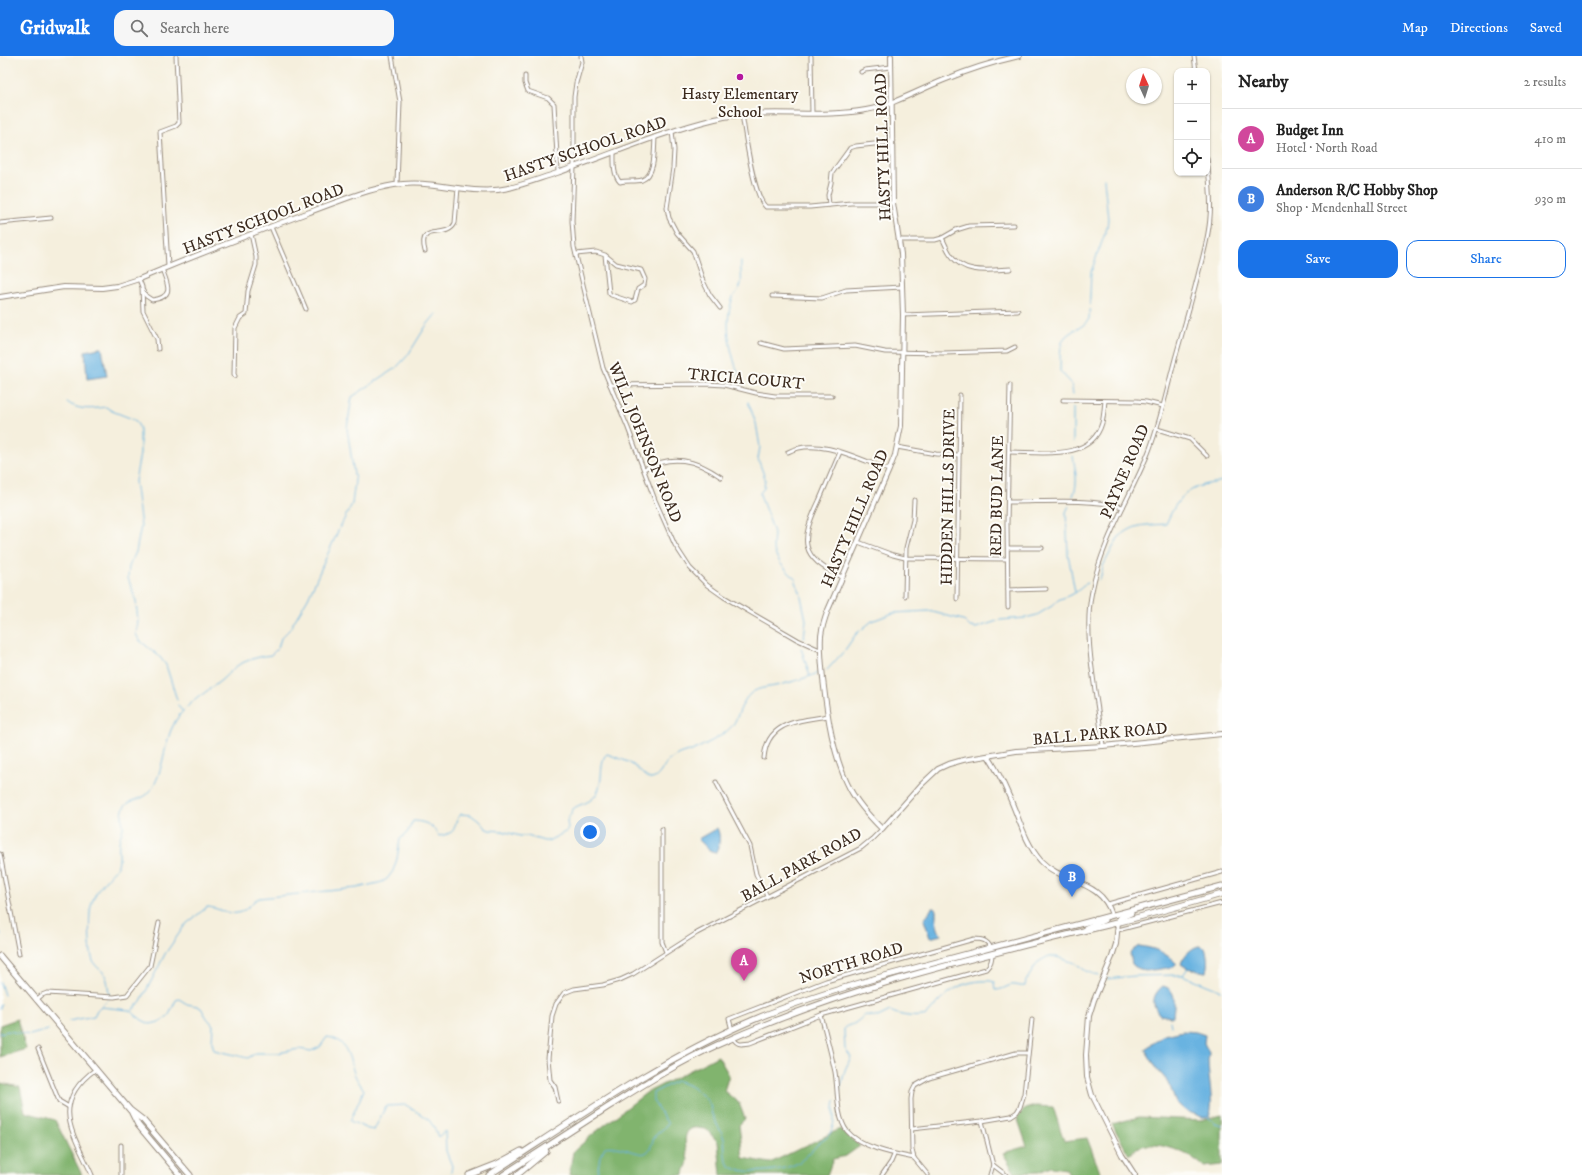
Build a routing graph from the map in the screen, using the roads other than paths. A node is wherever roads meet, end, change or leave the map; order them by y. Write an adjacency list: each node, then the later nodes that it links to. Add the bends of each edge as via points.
1 (176, 56): 36 (street, via 179,123 160,132)
2 (392, 56): 22 (street, via 400,102)
3 (581, 56): 19 (street, WILL JOHNSON ROAD, via 574,97)
4 (811, 56): 14 (street)
5 (891, 56): 8 (street, HASTY HILL ROAD)
6 (1019, 56): 12 (street, HASTY SCHOOL ROAD, via 946,79)
7 (1194, 56): 9 (street)
8 (891, 67): 10 (street); 12 (street, HASTY HILL ROAD)
9 (1196, 68)
10 (861, 72)
11 (525, 76): 20 (street, via 528,91 548,98 554,104)
12 (892, 101): 14 (street, HASTY SCHOOL ROAD, via 859,111); 17 (street, HASTY HILL ROAD)
13 (742, 114): 14 (street, HASTY SCHOOL ROAD); 15 (street, HASTY SCHOOL ROAD, via 716,118); 25 (street, via 750,164 764,206 777,208)
14 (812, 114)
15 (672, 131): 16 (street, HASTY SCHOOL ROAD); 44 (street, via 674,150 667,208 669,218 677,233 693,251 703,281)
16 (655, 137): 18 (street, HASTY SCHOOL ROAD); 18 (street, via 651,171 641,180 618,180)
17 (892, 142): 24 (street, HASTY HILL ROAD); 25 (street, via 850,148 832,173)
18 (614, 152): 19 (street, HASTY SCHOOL ROAD)
19 (574, 167): 20 (street, HASTY SCHOOL ROAD); 34 (street, WILL JOHNSON ROAD, via 572,220)
20 (558, 172): 23 (street, HASTY SCHOOL ROAD, via 507,189 486,191)
21 (1209, 176): 59 (street, PAYNE ROAD, via 1211,204 1208,235)
22 (397, 184): 23 (street, HASTY SCHOOL ROAD, via 428,184); 29 (street, HASTY SCHOOL ROAD, via 369,191)
23 (458, 188): 33 (street, via 454,227 448,231 427,234 423,241)
24 (893, 203): 25 (street); 32 (street, HASTY HILL ROAD)
25 (829, 205)
26 (51, 218): 27 (street)
27 (0, 223)
28 (1014, 226): 31 (street, via 969,226)
29 (271, 227): 30 (street, HASTY SCHOOL ROAD); 45 (street)
30 (251, 234): 36 (street, HASTY SCHOOL ROAD); 52 (street, via 256,250 256,265 248,291 246,314 240,318 235,328)
31 (942, 238): 32 (street); 38 (street, via 950,255 964,266 978,270)
32 (899, 240): 40 (street, HASTY HILL ROAD)
33 (425, 251)
34 (576, 254): 35 (street, via 596,252); 53 (street, WILL JOHNSON ROAD, via 603,368)
35 (605, 255): 35 (street, via 609,293 632,302 636,300 638,289 644,285 645,279 641,270 616,264)
36 (168, 266): 37 (street, HASTY SCHOOL ROAD)
37 (162, 269): 39 (street, HASTY SCHOOL ROAD); 41 (street, via 167,294 152,300 146,296)
38 (1010, 269)
39 (139, 279): 41 (street); 43 (street, HASTY SCHOOL ROAD, via 102,288 64,287)
40 (902, 287): 42 (street, via 846,290 822,298); 47 (street, HASTY HILL ROAD)
41 (143, 289): 50 (street, via 143,311 157,339)
42 (772, 296)
43 (0, 297)
44 (720, 308)
45 (306, 309)
46 (1018, 312): 47 (street)
47 (903, 315): 51 (street, HASTY HILL ROAD)
48 (761, 343): 51 (street, via 784,348 855,346 878,351)
49 (1015, 347): 51 (street, via 1007,351)
50 (158, 349)
51 (903, 352): 61 (street, HASTY HILL ROAD, via 901,426)
52 (235, 376)
53 (610, 385): 55 (street, TRICIA COURT, via 707,384 775,396); 67 (street, WILL JOHNSON ROAD)
54 (1010, 385): 64 (street, RED BUD LANE)
55 (832, 396)
56 (960, 396): 65 (street, HIDDEN HILLS DRIVE)
57 (1063, 400): 58 (street)
58 (1105, 401): 59 (street, via 1146,402); 64 (street, via 1100,429 1093,439 1077,450)
59 (1162, 406): 60 (street, PAYNE ROAD)
60 (1157, 429): 66 (street, via 1190,439); 72 (street, PAYNE ROAD)
61 (897, 447): 65 (street); 68 (street, HASTY HILL ROAD)
62 (788, 452): 63 (street, via 805,446 823,447)
63 (840, 452): 68 (street); 79 (street, via 810,520 806,539 815,562)
64 (1009, 452): 71 (street, RED BUD LANE)
65 (959, 455): 77 (street, HIDDEN HILLS DRIVE)
66 (1207, 456)
67 (644, 469): 69 (street, via 662,461 680,460 696,463); 85 (street, WILL JOHNSON ROAD, via 675,545 690,568 707,585 731,601)
68 (889, 470): 73 (street, HASTY HILL ROAD)
69 (721, 477)
70 (914, 500): 76 (street, via 913,520)
71 (1008, 502): 72 (street, via 1088,502); 74 (street, RED BUD LANE)
72 (1123, 507): 88 (street, PAYNE ROAD, via 1100,557 1089,608 1090,641)
73 (858, 542): 76 (street); 79 (street, HASTY HILL ROAD)
74 (1008, 548): 75 (street); 78 (street, RED BUD LANE)
75 (1042, 548)
76 (905, 558): 77 (street); 82 (street)
77 (958, 558): 78 (street); 83 (street, HIDDEN HILLS DRIVE)
78 (1008, 559): 81 (street, RED BUD LANE)
79 (842, 577): 85 (street, HASTY HILL ROAD, via 823,622)
80 (1046, 589): 81 (street)
81 (1008, 590): 84 (street, RED BUD LANE)
82 (905, 596)
83 (957, 599)
84 (1008, 607)
85 (820, 650): 86 (street, HASTY HILL ROAD)
86 (828, 716): 90 (street, via 797,722 776,730 764,750); 93 (street, HASTY HILL ROAD, via 849,788)
87 (1222, 734): 88 (street, BALL PARK ROAD)
88 (1103, 746): 89 (street, BALL PARK ROAD, via 1016,751)
89 (988, 756): 93 (street, BALL PARK ROAD, via 963,760 938,769); 100 (street, via 1031,846 1042,862 1094,890)
90 (764, 758)
91 (716, 782): 98 (street, via 750,846 756,874)
92 (662, 829): 108 (street, via 662,942)
93 (882, 829): 98 (street, BALL PARK ROAD, via 860,848)
94 (0, 854): 110 (street)
95 (1222, 872): 100 (street)
96 (1222, 886): 101 (main road)
97 (1222, 894): 103 (main road)
98 (767, 896): 108 (street, BALL PARK ROAD)
99 (1222, 903): 105 (street)
100 (1108, 904): 102 (street)
101 (1141, 908): 102 (main road); 103 (main road, via 1120,918)
102 (1112, 915): 106 (main road); 107 (main road)
103 (1118, 922): 105 (street); 106 (main road)
104 (159, 923): 112 (street, via 150,966 127,995 114,997 47,993)
105 (1118, 930): 143 (street, via 1112,957 1089,1016 1087,1077 1092,1095)
106 (1080, 932): 109 (main road)
107 (991, 947): 109 (street); 115 (main road, via 830,992); 115 (street, NORTH ROAD, via 982,939 974,940 826,980 729,1019)
108 (666, 952): 120 (street, BALL PARK ROAD, via 620,980 570,990 559,998 552,1016 548,1059 550,1080 555,1087)
109 (992, 953): 113 (street, via 992,960 986,969); 116 (main road, via 834,999)
110 (19, 954)
111 (0, 956): 112 (main road)
112 (36, 1000): 119 (main road)
113 (821, 1015): 116 (street, via 750,1043 739,1045); 128 (street, via 844,1126 859,1140)
114 (1032, 1019): 118 (street)
115 (732, 1030): 125 (main road, via 657,1069)
116 (733, 1038): 126 (main road, via 665,1073)
117 (38, 1049): 121 (street, via 59,1101)
118 (1027, 1054): 123 (street, via 1024,1094 1017,1112 1011,1116); 124 (street, via 1016,1053 920,1082 912,1092)
119 (96, 1070): 121 (street, via 77,1086); 122 (main road)
120 (558, 1101)
121 (69, 1107): 131 (street, via 71,1128)
122 (130, 1110): 133 (main road, via 138,1125); 134 (main road, via 143,1120)
123 (982, 1121): 124 (street); 130 (street)
124 (912, 1129): 129 (street)
125 (552, 1135): 135 (main road); 136 (main road)
126 (565, 1135): 137 (main road); 138 (main road)
127 (121, 1145): 132 (street)
128 (894, 1155): 129 (street); 139 (street)
129 (914, 1158): 140 (street)
130 (993, 1165): 141 (street); 142 (street)
131 (92, 1175)
132 (121, 1175)
133 (180, 1175)
134 (190, 1175)
135 (470, 1175)
136 (489, 1175)
137 (503, 1175)
138 (517, 1175)
139 (882, 1175)
140 (928, 1175)
141 (990, 1175)
142 (1006, 1175)
143 (1135, 1175)

